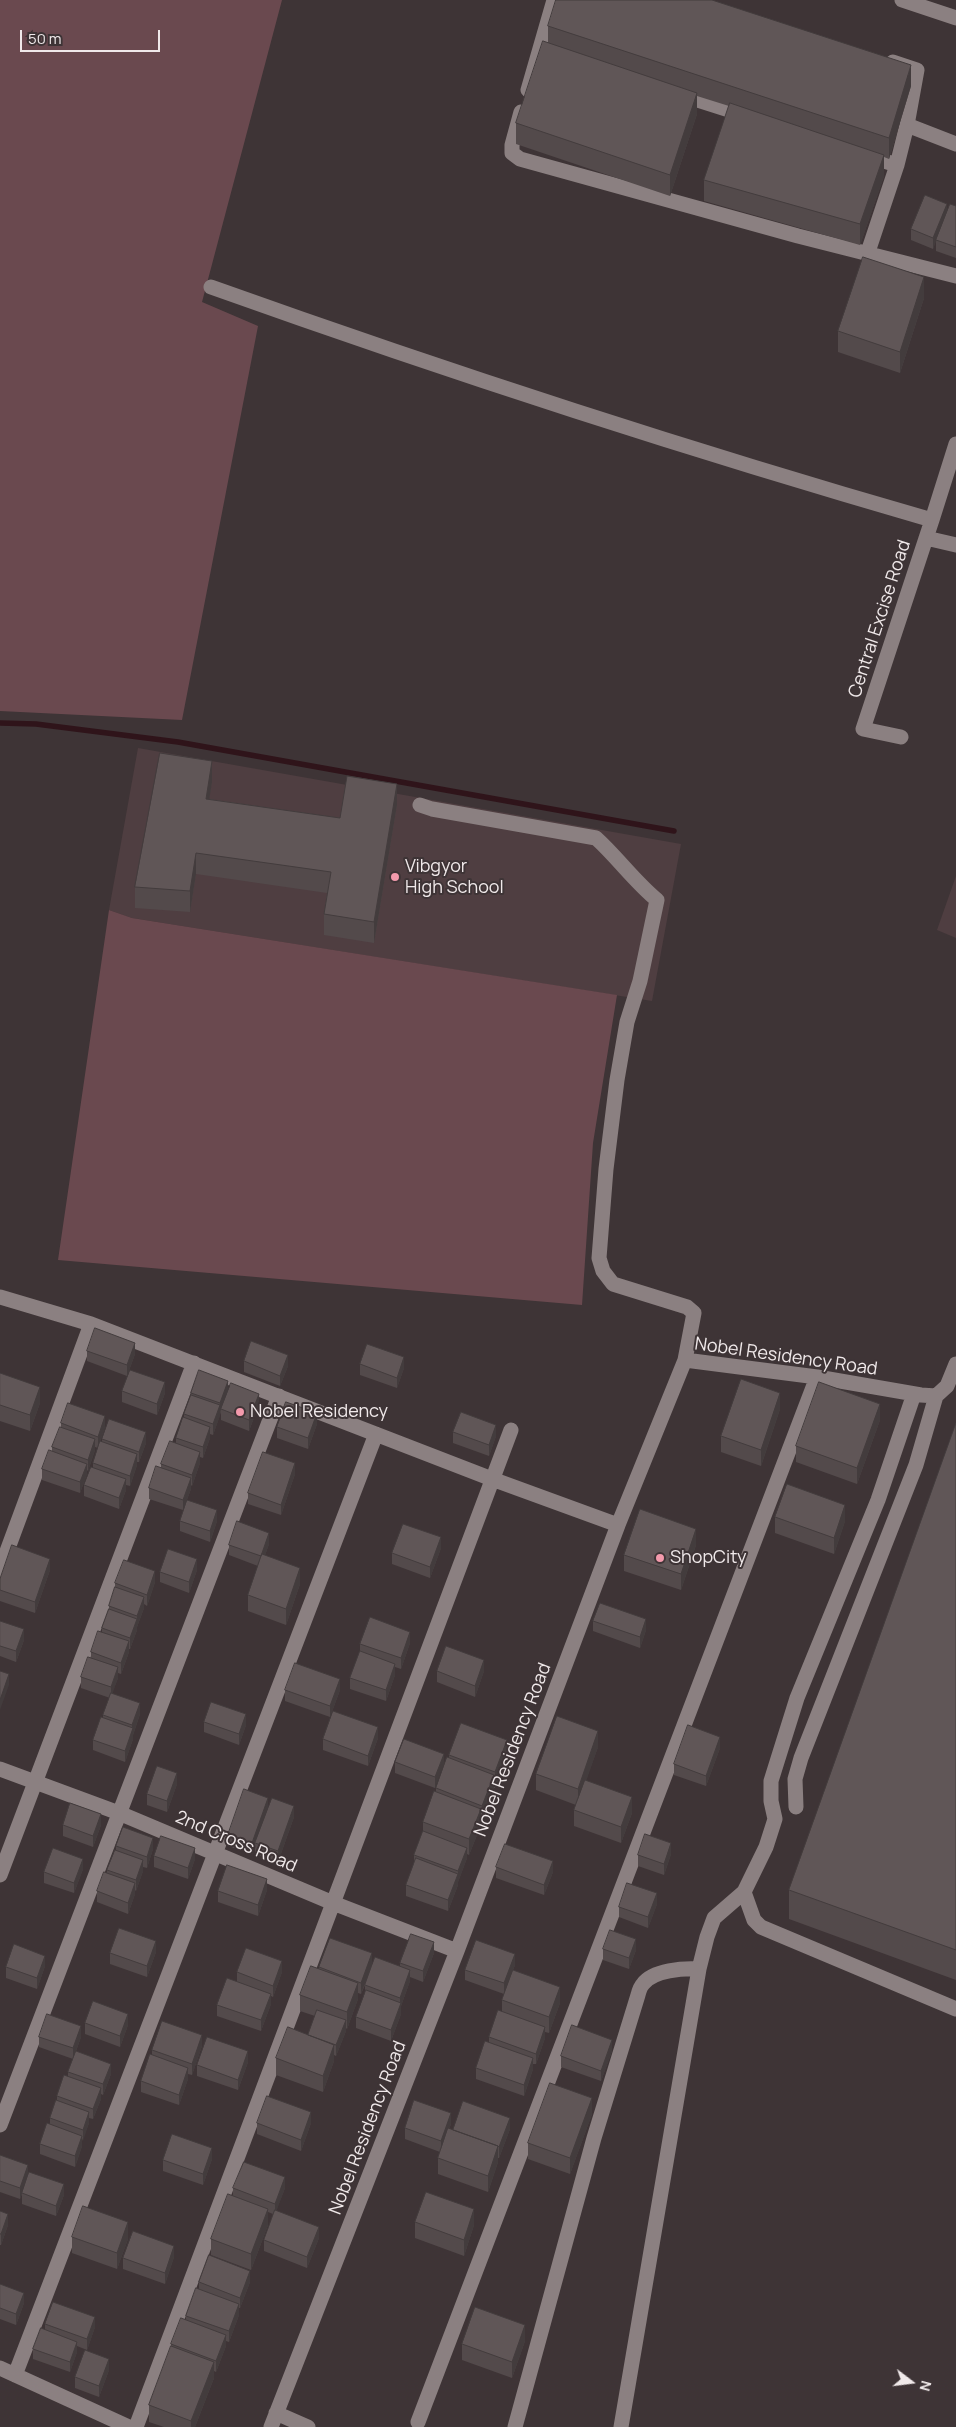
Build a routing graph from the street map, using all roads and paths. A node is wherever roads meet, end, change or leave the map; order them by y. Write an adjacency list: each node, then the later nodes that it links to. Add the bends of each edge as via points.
1 (554, 0): 4 (street)
2 (902, 0): 3 (street)
3 (956, 18)
4 (540, 48): 5 (street); 13 (street, via 512,145 512,154 520,159 798,236)
5 (559, 55)
6 (880, 58): 9 (street, via 917,70)
7 (662, 88): 8 (street)
8 (766, 122)
9 (907, 125): 10 (street); 12 (street)
10 (956, 144)
11 (850, 150): 12 (street)
12 (897, 165): 13 (street)
13 (868, 252): 14 (street)
14 (956, 276)
15 (211, 287): 17 (street, via 355,338 779,476)
16 (956, 444): 17 (street, Central Excise Road)
17 (932, 520): 18 (street, Central Excise Road)
18 (926, 538): 19 (street); 20 (street, Central Excise Road, via 863,729)
19 (956, 545)
20 (900, 737)
21 (420, 805): 24 (street, via 596,838 657,900 640,981 627,1022 605,1186 599,1258 613,1284 687,1307 694,1313)
22 (0, 1297): 23 (street)
23 (92, 1324): 25 (street); 35 (street)
24 (685, 1360): 27 (street, Nobel Residency Road); 34 (street, Nobel Residency Road)
25 (194, 1363): 29 (street); 37 (street)
26 (956, 1364): 30 (street, via 947,1386)
27 (817, 1377): 28 (street, Nobel Residency Road); 51 (street)
28 (914, 1394): 30 (street, Nobel Residency Road); 42 (street, via 878,1500 797,1698 771,1781 771,1801 776,1819)
29 (279, 1396): 32 (street); 39 (street)
30 (936, 1396): 38 (street, via 916,1465 801,1758 795,1779)
31 (511, 1430): 33 (street)
32 (376, 1434): 33 (street); 40 (street)
33 (492, 1479): 34 (street); 43 (street)
34 (618, 1525): 44 (street, Nobel Residency Road)
35 (0, 1570)
36 (0, 1769): 37 (street, 2nd Cross Road)
37 (35, 1782): 39 (street, 2nd Cross Road); 41 (street)
38 (796, 1807)
39 (119, 1813): 40 (street, 2nd Cross Road); 47 (street)
40 (213, 1854): 43 (street, 2nd Cross Road); 49 (street)
41 (0, 1875)
42 (744, 1892): 45 (street, via 714,1918); 46 (street, via 754,1920 761,1927)
43 (333, 1903): 44 (street, 2nd Cross Road); 53 (street)
44 (457, 1951): 50 (street, Nobel Residency Road)
45 (699, 1969): 55 (street, via 682,1968 657,1975 643,1983 638,1995); 56 (street)
46 (956, 2009)
47 (0, 2125)
48 (0, 2368): 49 (street)
49 (15, 2374): 52 (street)
50 (273, 2420): 54 (street)
51 (418, 2422)
52 (129, 2427)
53 (136, 2427)
54 (308, 2427)
55 (515, 2427)
56 (621, 2427)

